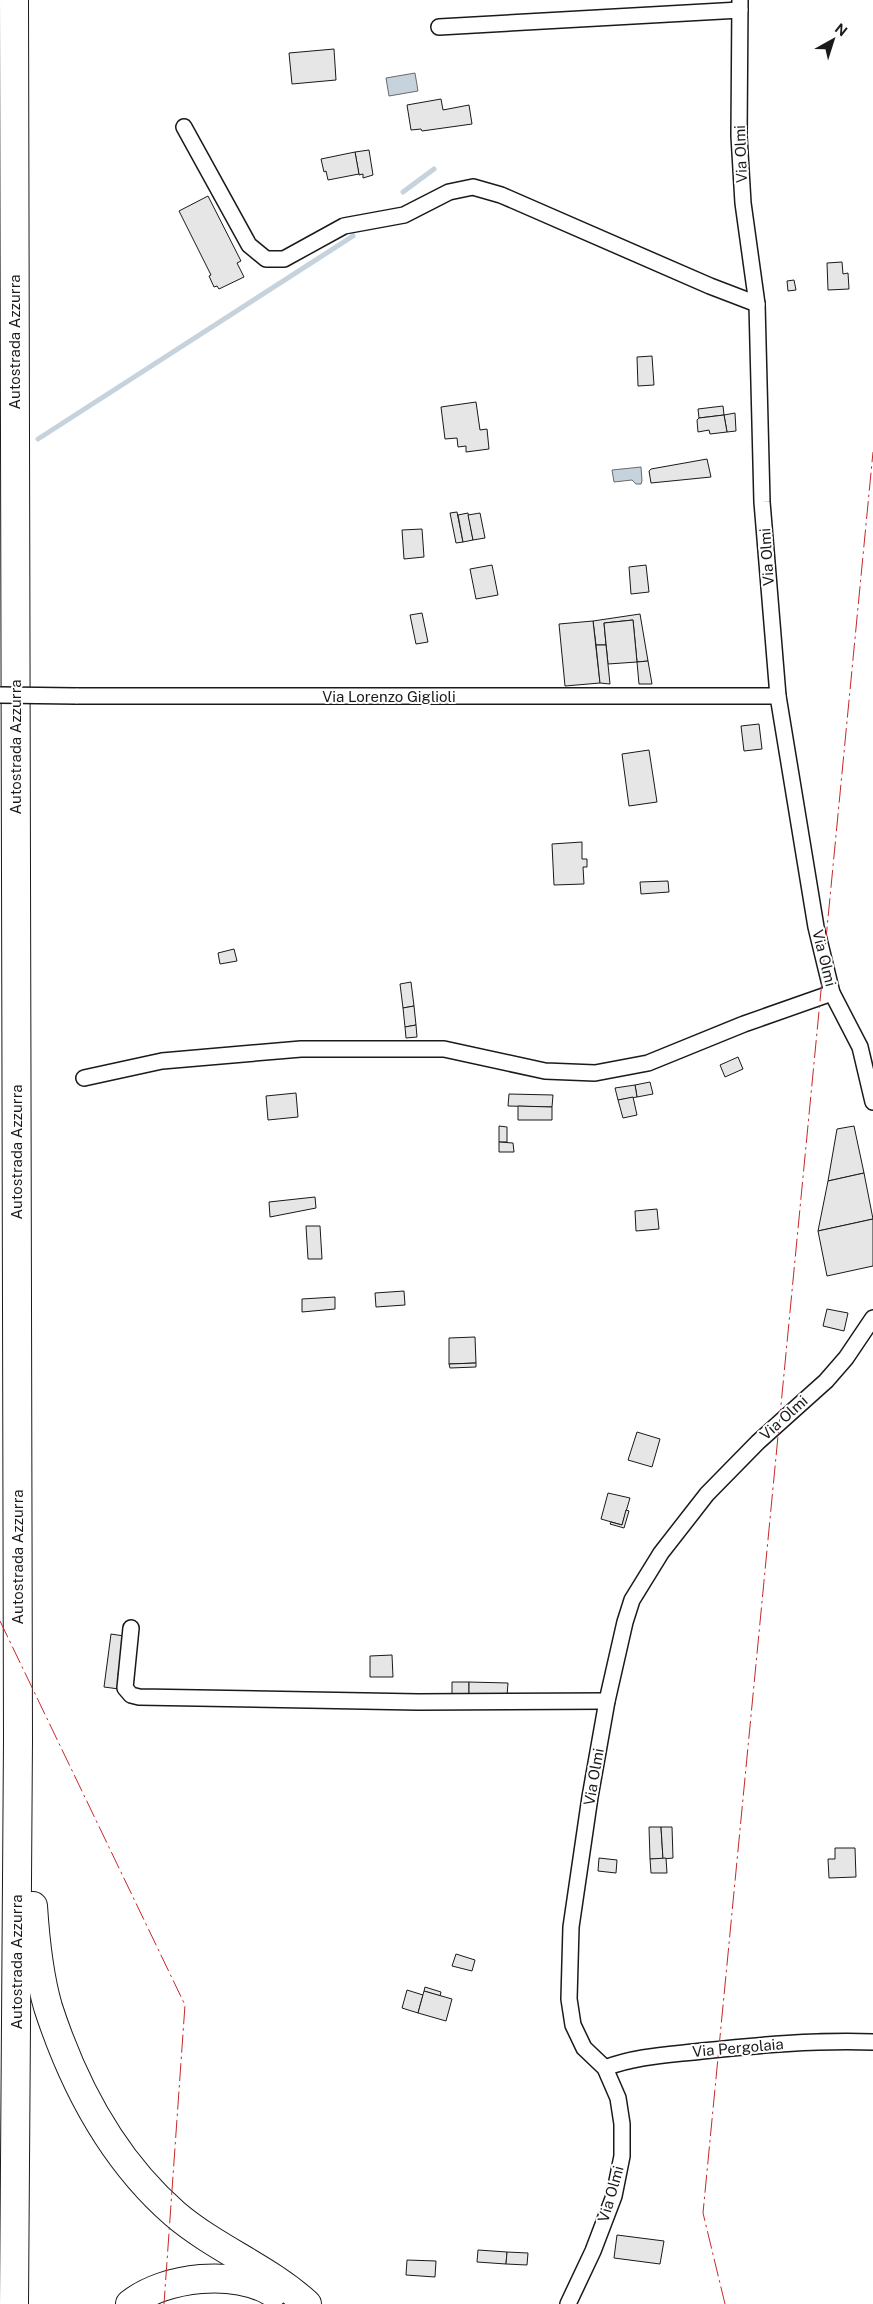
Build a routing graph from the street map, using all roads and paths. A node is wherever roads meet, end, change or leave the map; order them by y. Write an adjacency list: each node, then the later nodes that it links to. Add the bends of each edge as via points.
1 (14, 0): 14 (highway, Autostrada Azzurra)
2 (740, 5): 3 (street); 5 (street, Via Olmi, via 739,136 743,203)
3 (439, 28)
4 (184, 127): 5 (street, via 249,245 266,259 284,259 344,226 404,215 449,192 473,187 502,195)
5 (757, 304): 7 (street, Via Olmi, via 762,502)
6 (0, 695): 7 (street, Via Lorenzo Giglioli, bridge)
7 (778, 696): 8 (street, Via Olmi, via 816,927)
8 (832, 993): 9 (street, via 648,1063 595,1073 545,1071 444,1049 301,1049 162,1061); 10 (street, Via Olmi, via 860,1047)
9 (84, 1078)
10 (873, 1102)
11 (873, 1318): 13 (street, Via Olmi, via 826,1381 758,1442 707,1494 661,1553 632,1600)
12 (131, 1628): 13 (street, via 124,1688 131,1695 140,1697 418,1702)
13 (607, 1701): 16 (street, Via Olmi, via 571,1927 569,1998 573,2025 584,2048)
14 (18, 1739): 17 (highway, Autostrada Azzurra); 20 (highway, via 37,1944 48,2005 78,2086 123,2159 175,2214)
15 (873, 2042): 16 (street, Via Pergolaia, via 829,2041 746,2047 628,2059)
16 (605, 2068): 21 (street, Via Olmi, via 618,2098 622,2124 619,2177 593,2251)
17 (14, 2304)
18 (130, 2304): 19 (highway, via 160,2288 191,2280 218,2278 246,2282 269,2290)
19 (290, 2304)
20 (307, 2304)
21 (568, 2304)

